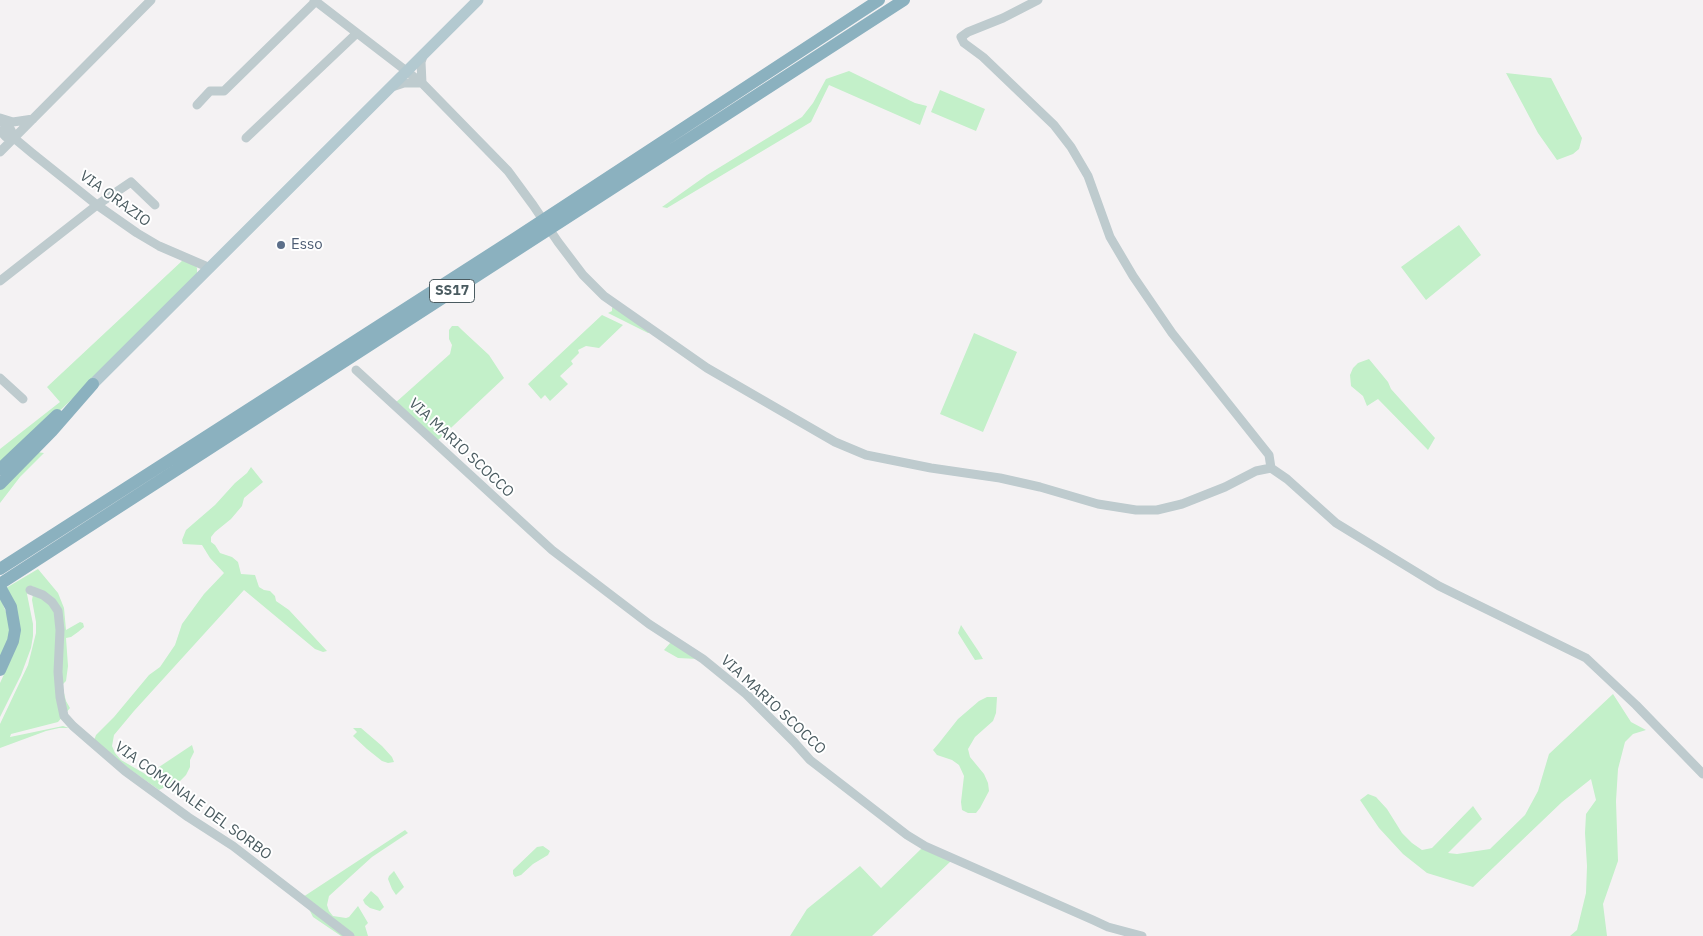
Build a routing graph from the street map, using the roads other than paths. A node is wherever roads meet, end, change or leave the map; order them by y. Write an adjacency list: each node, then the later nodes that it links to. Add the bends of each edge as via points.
1 (151, 0): 14 (street)
2 (478, 0): 8 (main road)
3 (878, 0): 30 (highway, SS17)
4 (904, 0): 31 (highway, SS17)
5 (1038, 0): 27 (street, via 961,37 1054,125 1071,147 1088,176 1110,237 1133,276 1172,333 1269,455)
6 (315, 1): 7 (street); 12 (street, via 224,91 210,91)
7 (357, 33): 9 (street); 17 (street)
8 (425, 53): 9 (main road); 10 (street, via 421,62)
9 (407, 71): 10 (street); 11 (main road)
10 (422, 82): 11 (street); 27 (street, via 508,170 583,275 604,296 708,368 835,442 866,455 1000,478 1098,504 1136,510 1157,510 1182,504 1256,471)
11 (389, 88): 21 (main road)
12 (197, 105)
13 (0, 119): 14 (street, VIA ORAZIO, via 13,122); 16 (street, VIA ORAZIO)
14 (33, 119): 16 (street)
15 (0, 130): 16 (street, VIA ORAZIO, via 6,137)
16 (14, 138): 18 (street); 19 (street, VIA ORAZIO)
17 (246, 138)
18 (0, 152)
19 (97, 205): 20 (street, via 131,182); 21 (street, VIA ORAZIO, via 148,240); 22 (street)
20 (155, 205)
21 (210, 268): 25 (main road)
22 (0, 281)
23 (356, 370): 36 (street, VIA MARIO SCOCCO, via 552,550 649,624 703,659 746,694 810,760 907,835 925,846 1108,927)
24 (0, 378): 26 (street)
25 (93, 384): 28 (highway); 29 (highway)
26 (23, 399)
27 (1271, 468): 34 (street, via 1287,478 1336,523 1439,586 1586,658 1636,704)
28 (0, 469)
29 (0, 484)
30 (1, 569)
31 (2, 589): 33 (highway, via 11,607 15,630)
32 (30, 590): 35 (street, VIA COMUNALE DEL SORBO, via 43,595 58,610 60,697 64,716 73,726 125,771 233,846)
33 (0, 670)
34 (1703, 774)
35 (350, 936)
36 (1142, 936)

